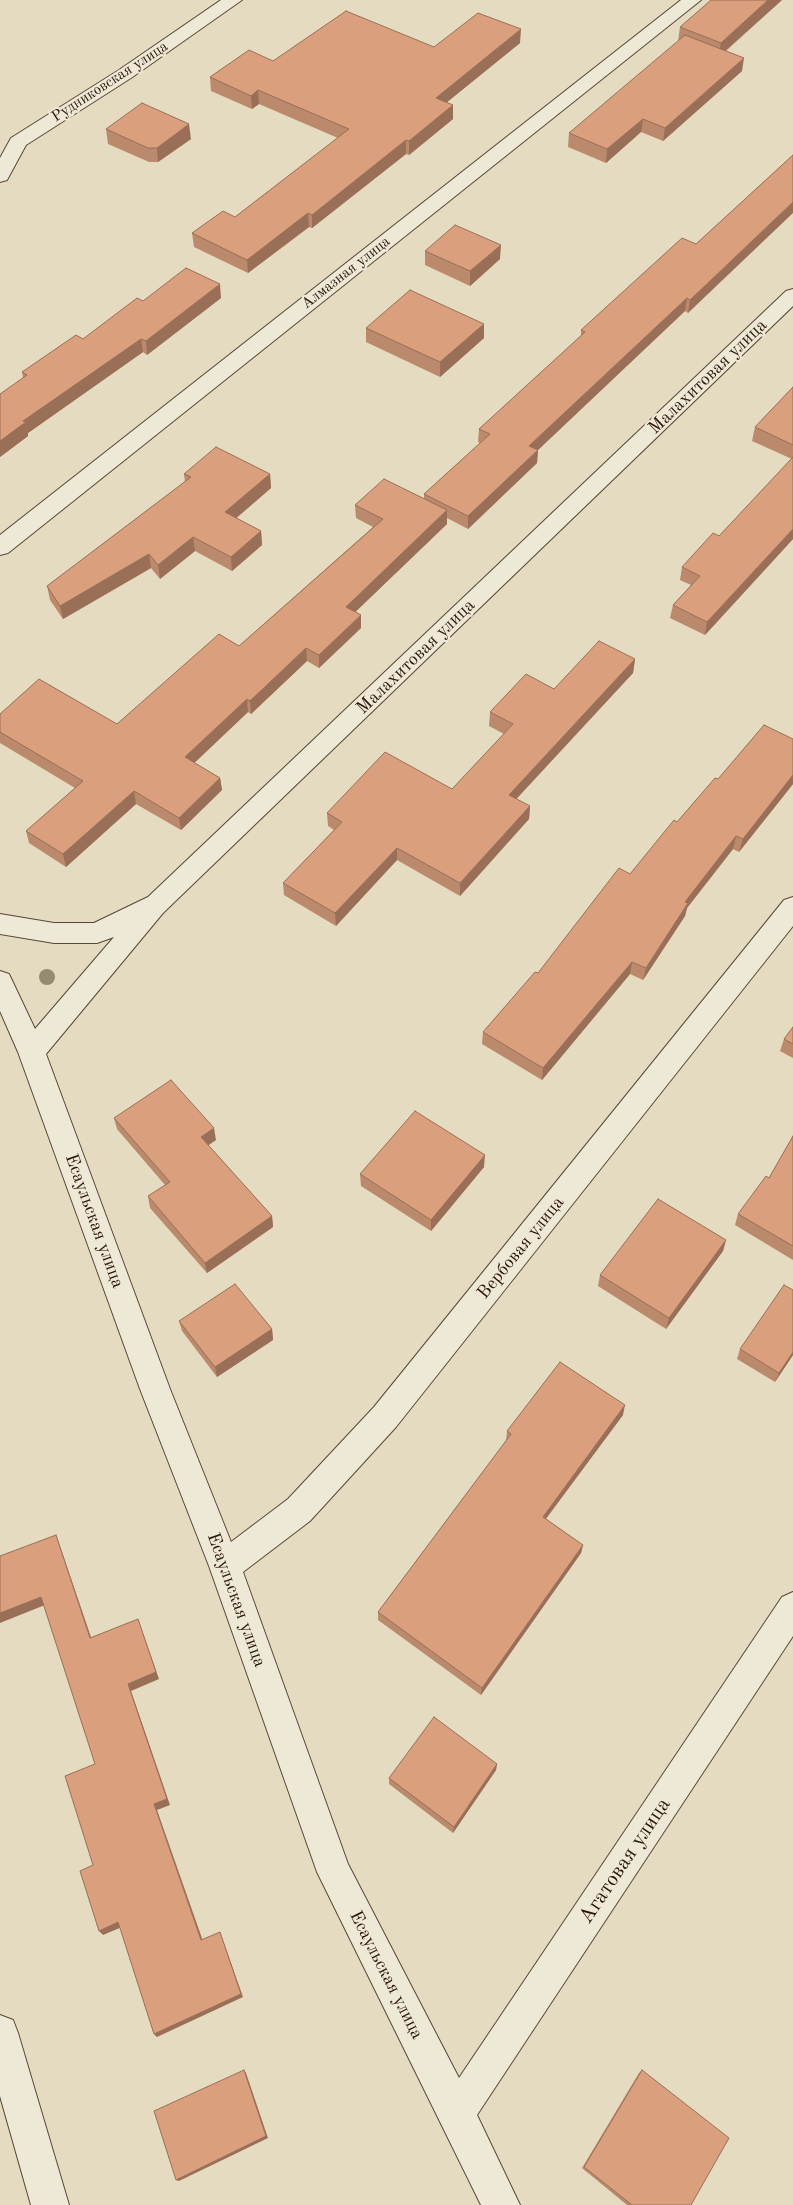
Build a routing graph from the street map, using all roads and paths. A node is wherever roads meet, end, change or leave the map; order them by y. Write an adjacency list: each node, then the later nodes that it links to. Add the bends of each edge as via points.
1 (233, 0): 4 (street, Рудниковская улица)
2 (692, 0): 7 (street, Алмазная улица)
3 (0, 130): 4 (street)
4 (18, 142): 5 (street, Рудниковская улица)
5 (0, 176)
6 (793, 295): 8 (street, Малахитовая улица)
7 (0, 547)
8 (157, 904): 10 (street, Малахитовая улица, via 97,933 54,933); 12 (street)
9 (793, 907): 13 (street, Вербовая улица, via 386,1417 299,1510)
10 (0, 924)
11 (0, 982): 12 (street, Есаульская улица)
12 (32, 1052): 13 (street, Есаульская улица, via 155,1390)
13 (225, 1566): 16 (street, Есаульская улица, via 334,1872)
14 (793, 1608): 16 (street, Агатовая улица)
15 (0, 2033): 17 (street)
16 (457, 2114): 18 (street, Есаульская улица)
17 (50, 2205)
18 (501, 2205)

